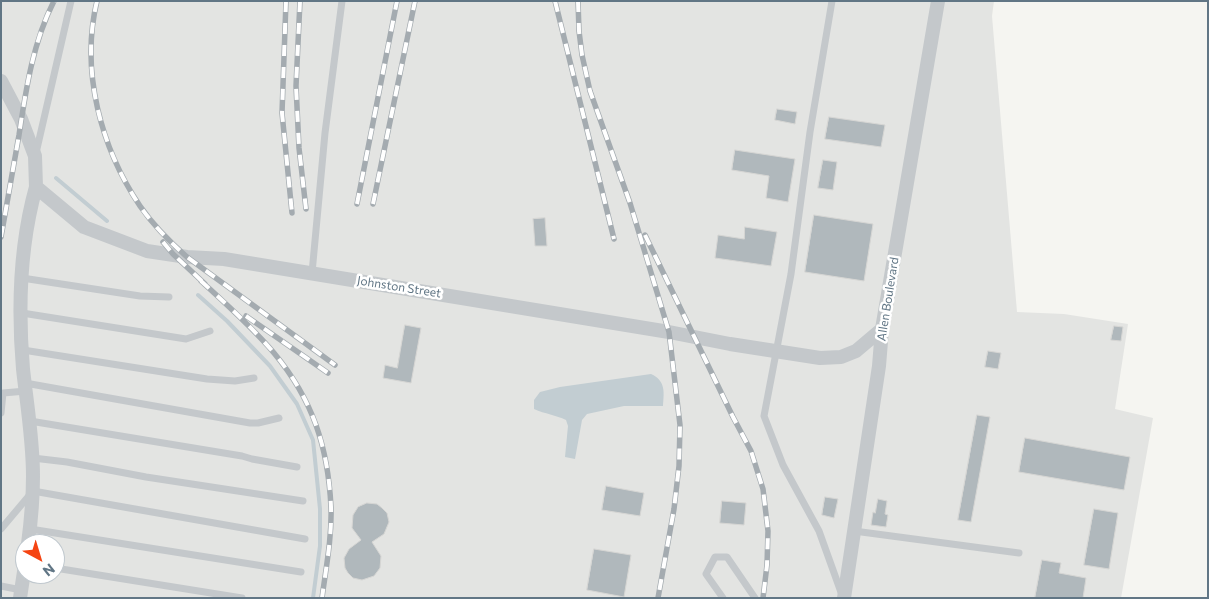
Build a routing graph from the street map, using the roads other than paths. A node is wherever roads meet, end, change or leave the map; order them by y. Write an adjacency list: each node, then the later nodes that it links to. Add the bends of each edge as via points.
1 (71, 1): 6 (lane)
2 (342, 1): 8 (lane)
3 (832, 1): 15 (lane)
4 (938, 1): 12 (street, Allen Boulevard)
5 (1, 81): 6 (street, via 21,119)
6 (35, 156): 7 (street)
7 (36, 187): 8 (street, Johnston Street, via 84,227 147,251); 9 (street, via 30,209)
8 (312, 273): 15 (street, Johnston Street)
9 (22, 278): 10 (lane, via 140,296); 11 (street)
10 (168, 297)
11 (22, 313): 13 (lane, via 186,339); 14 (street)
12 (882, 328): 15 (street, Johnston Street, via 856,350 841,357 820,358); 27 (street, Allen Boulevard)
13 (210, 332)
14 (23, 350): 16 (lane, via 208,379 234,381); 17 (street)
15 (776, 350): 38 (lane, via 764,416 783,465 819,531)
16 (254, 378)
17 (25, 387): 18 (lane, via 3,393); 19 (lane, via 250,423); 20 (street)
18 (1, 413)
19 (279, 418)
20 (30, 421): 21 (street); 22 (lane)
21 (33, 458): 23 (street); 24 (lane)
22 (297, 467)
23 (33, 491): 25 (lane); 26 (street); 29 (lane)
24 (303, 500)
25 (1, 529)
26 (30, 529): 28 (street); 32 (lane)
27 (854, 531): 30 (lane); 38 (street, Allen Boulevard)
28 (29, 534)
29 (305, 539)
30 (1019, 553)
31 (65, 570): 35 (lane)
32 (301, 572)
33 (1, 586): 34 (lane)
34 (21, 594)
35 (242, 598)
36 (723, 598): 37 (lane, via 706,574 715,557 727,557)
37 (755, 598)
38 (843, 598)

